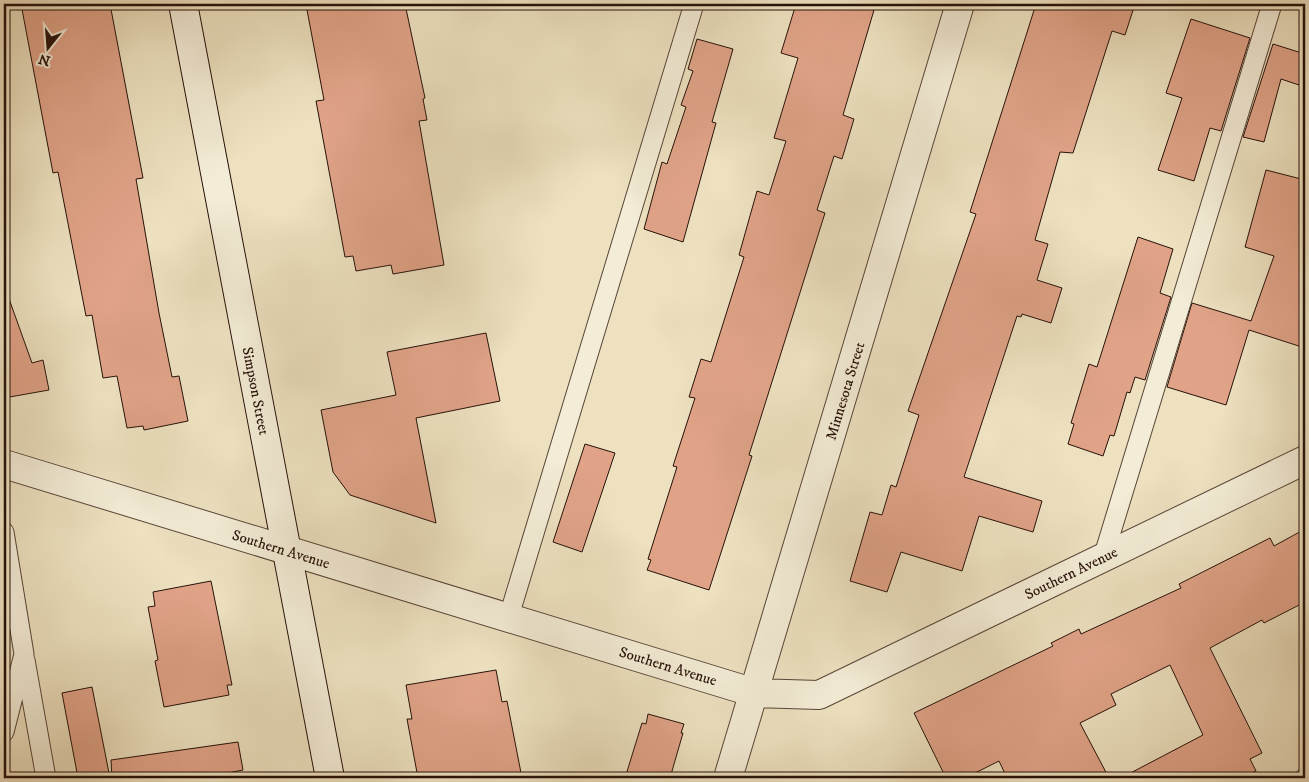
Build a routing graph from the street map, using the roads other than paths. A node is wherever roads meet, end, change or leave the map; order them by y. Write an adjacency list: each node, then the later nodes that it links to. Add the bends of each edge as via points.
1 (183, 4): 8 (street, Simpson Street)
2 (694, 4): 10 (lane)
3 (960, 4): 12 (street, Minnesota Street)
4 (1272, 4): 9 (lane)
5 (1305, 460): 9 (street, Southern Avenue)
6 (4, 464): 8 (street, Southern Avenue)
7 (4, 532): 11 (lane)
8 (286, 550): 10 (street, Southern Avenue); 15 (street, Simpson Street)
9 (1103, 558): 12 (street, Southern Avenue, via 819,695)
10 (508, 616): 12 (street, Southern Avenue)
11 (24, 654): 13 (lane); 14 (lane)
12 (755, 693): 16 (street, Minnesota Street)
13 (4, 732)
14 (46, 778)
15 (330, 778)
16 (728, 778)

